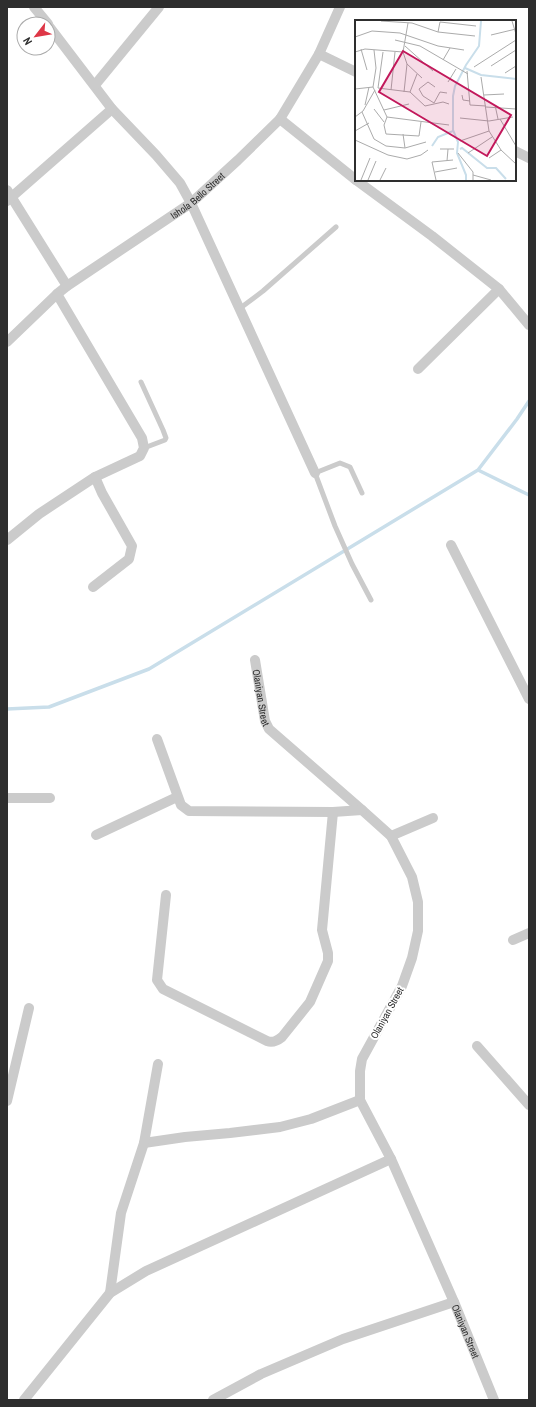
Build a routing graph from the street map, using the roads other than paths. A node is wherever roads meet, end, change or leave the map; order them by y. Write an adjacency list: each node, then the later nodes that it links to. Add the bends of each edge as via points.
1 (34, 7): 4 (street)
2 (159, 7): 8 (street)
3 (340, 7): 6 (street, Ishola Bello Street)
4 (41, 16)
5 (56, 34): 8 (street)
6 (319, 54): 7 (street); 10 (street, Ishola Bello Street)
7 (355, 72)
8 (95, 85): 9 (street)
9 (112, 109): 15 (street); 16 (street, via 180,183)
10 (280, 119): 13 (street); 16 (street, Ishola Bello Street)
11 (516, 152): 12 (street)
12 (529, 158)
13 (355, 179)
14 (357, 181): 19 (street)
15 (8, 196): 18 (street)
16 (191, 203): 18 (street, Ishola Bello Street); 21 (street)
17 (336, 227): 21 (lane)
18 (68, 286): 20 (street, Ishola Bello Street)
19 (499, 289): 22 (street); 24 (street)
20 (57, 294): 23 (street, Ishola Bello Street); 26 (street, via 142,438)
21 (239, 309): 27 (street)
22 (529, 324)
23 (7, 342)
24 (418, 369)
25 (141, 382): 26 (lane, via 166,438)
26 (144, 448): 28 (street, via 140,456)
27 (315, 473): 29 (lane, via 340,463 350,467); 33 (lane, via 335,526)
28 (95, 477): 30 (street, via 39,514); 32 (street, via 132,546 129,559)
29 (362, 493)
30 (7, 540)
31 (451, 545): 35 (street)
32 (93, 587)
33 (371, 600)
34 (255, 660): 40 (street, Olaniyan Street, via 265,721 269,729)
35 (529, 699)
36 (157, 739): 39 (street)
37 (7, 798): 38 (street)
38 (50, 798)
39 (178, 798): 41 (street, via 181,805 189,811); 43 (street)
40 (362, 810): 41 (street); 44 (street, Olaniyan Street)
41 (333, 812): 45 (street, via 322,930 328,961 310,1002 282,1037 274,1042 267,1042 160,987 157,980)
42 (433, 818): 44 (street)
43 (96, 834)
44 (391, 836): 51 (street, Olaniyan Street, via 412,877 418,902 418,931 402,986 362,1059)
45 (166, 895)
46 (529, 933): 47 (street)
47 (513, 940)
48 (30, 1008): 52 (street)
49 (477, 1046): 53 (street)
50 (158, 1064): 54 (street)
51 (360, 1100): 54 (street, via 312,1119 280,1126); 55 (street, Olaniyan Street)
52 (7, 1101)
53 (529, 1104)
54 (144, 1143): 56 (street, via 121,1213)
55 (390, 1159): 56 (street, via 146,1271); 57 (street, Olaniyan Street)
56 (110, 1293): 58 (street)
57 (454, 1302): 59 (street, via 343,1339 261,1374); 60 (street, Olaniyan Street)
58 (24, 1400)
59 (214, 1400)
60 (494, 1400)

